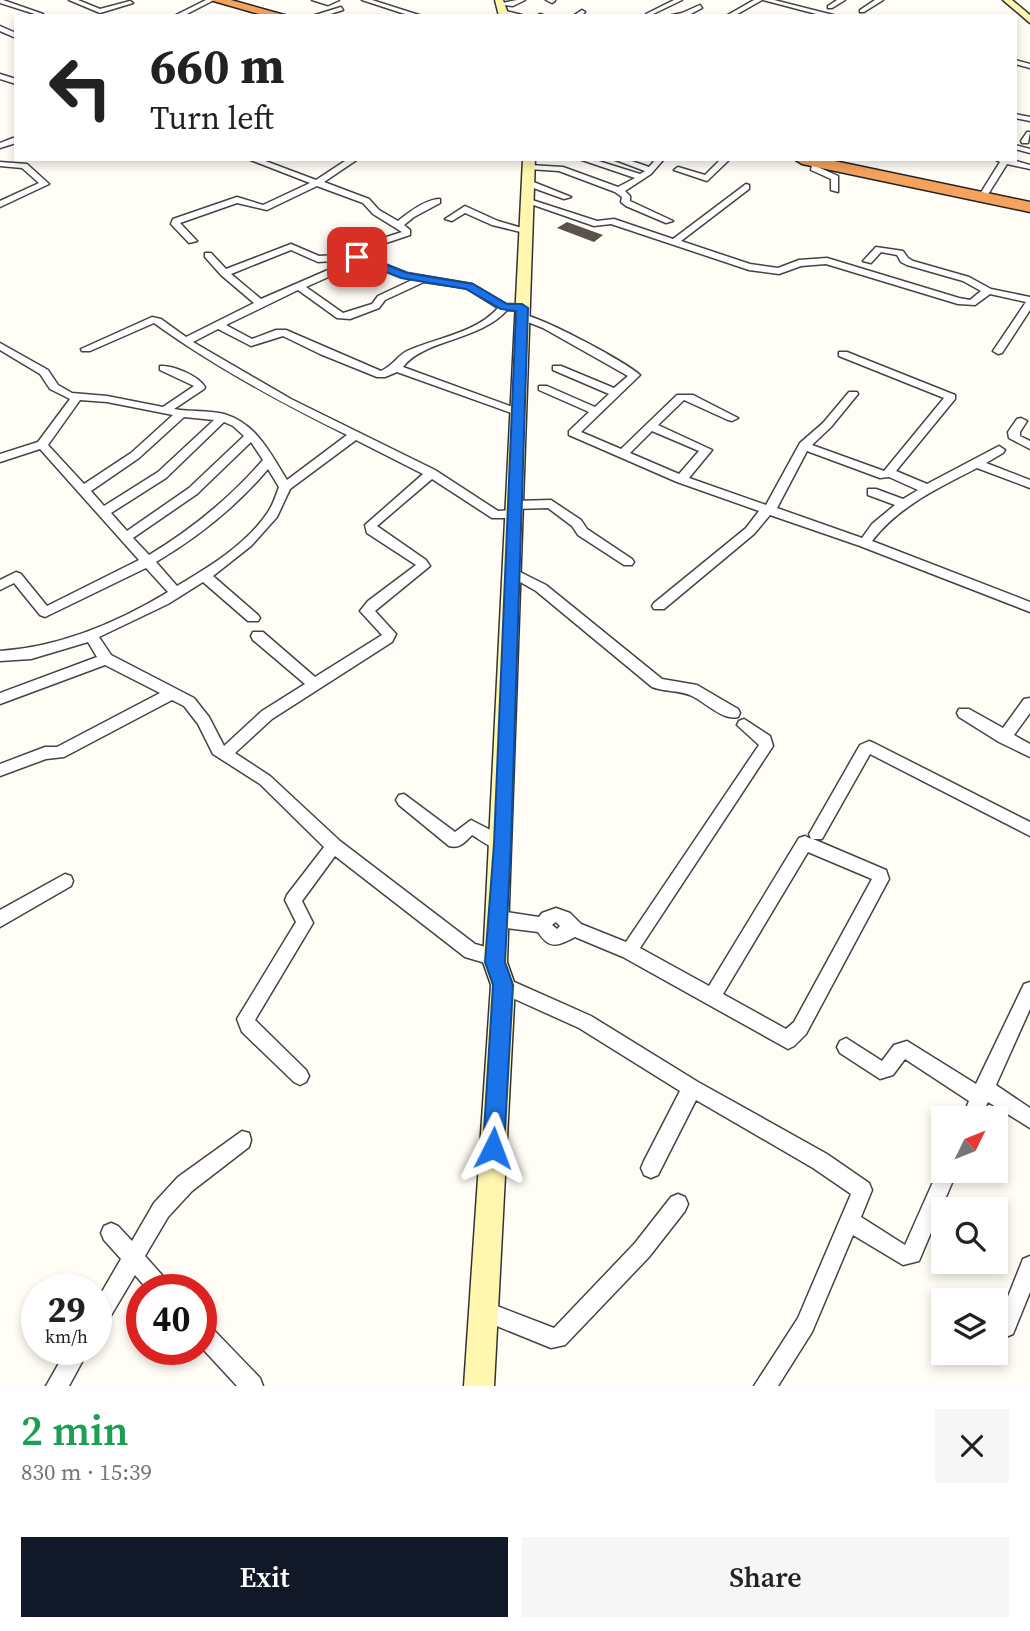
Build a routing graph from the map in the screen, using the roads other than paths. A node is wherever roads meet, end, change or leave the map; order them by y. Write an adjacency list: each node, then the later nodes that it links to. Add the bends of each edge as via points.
1 (18, 0): 15 (street)
2 (72, 0): 25 (street)
3 (214, 0): 26 (street); 27 (highway)
4 (315, 0): 5 (street)
5 (336, 0)
6 (522, 0): 20 (street)
7 (679, 0): 31 (street)
8 (759, 0): 33 (street)
9 (766, 0): 18 (street)
10 (806, 0): 18 (street)
11 (842, 0): 19 (street)
12 (880, 0): 22 (street)
13 (1007, 0): 36 (street)
14 (371, 1): 23 (street)
15 (2, 3): 24 (street)
16 (130, 3): 25 (street)
17 (700, 7): 32 (street)
18 (796, 7): 34 (street); 35 (street)
19 (830, 7)
20 (501, 8)
21 (341, 9): 28 (street)
22 (862, 10)
23 (405, 12): 29 (street); 30 (street)
24 (40, 14)
25 (100, 14)
26 (182, 14)
27 (274, 14)
28 (322, 14)
29 (398, 14)
30 (412, 14)
31 (649, 14)
32 (685, 14)
33 (733, 14)
34 (784, 14)
35 (826, 14)
36 (1030, 20)
37 (257, 161): 56 (street)
38 (351, 161): 56 (street)
39 (567, 161): 51 (street)
40 (589, 161): 54 (street)
41 (623, 161): 52 (street)
42 (660, 161): 52 (street)
43 (724, 161): 53 (street, via 707,178)
44 (814, 161): 59 (street, via 814,168 835,178)
45 (819, 161): 60 (highway)
46 (819, 161): 64 (highway)
47 (1002, 161): 60 (street)
48 (1006, 161): 50 (street)
49 (0, 164): 63 (street, via 24,166 45,184)
50 (1030, 167)
51 (560, 169): 55 (street); 58 (street)
52 (650, 170): 54 (street)
53 (678, 170)
54 (640, 177): 58 (street)
55 (528, 178): 61 (street); 68 (street); 70 (street, via 597,224 611,221)
56 (317, 183): 67 (street, via 366,201); 69 (street, via 264,208 237,200 176,221)
57 (746, 187): 70 (street)
58 (618, 190): 66 (street, via 629,204)
59 (835, 190)
60 (985, 194): 64 (highway)
61 (567, 197)
62 (438, 201): 67 (street)
63 (0, 204)
64 (1030, 205)
65 (449, 219): 68 (street, via 465,209)
66 (669, 221)
67 (399, 225): 72 (street, via 407,233 377,243)
68 (525, 230): 80 (street)
69 (192, 241)
70 (675, 242): 77 (street, via 749,267 779,271 799,262 827,261 972,303)
71 (208, 255): 74 (street)
72 (359, 258): 74 (street, via 318,259 291,247); 75 (street); 76 (street)
73 (868, 261): 77 (street, via 879,249 889,249 910,263 967,279)
74 (225, 273): 79 (street)
75 (422, 279): 76 (street, via 350,316 341,316); 80 (street, via 470,286)
76 (299, 286): 79 (street)
77 (988, 290): 78 (street)
78 (1030, 301): 85 (street)
79 (260, 303): 81 (street)
80 (516, 310): 87 (street, via 407,355); 91 (street, via 635,375); 96 (street)
81 (218, 325): 82 (street); 87 (street, via 251,343 286,333 381,375)
82 (185, 342): 84 (street, via 152,320); 103 (street)
83 (0, 346): 93 (street, via 44,372 60,392)
84 (86, 349)
85 (998, 351)
86 (843, 355): 113 (street, via 951,397)
87 (397, 368): 96 (street)
88 (557, 368): 91 (street)
89 (164, 369): 94 (street, via 200,387)
90 (543, 388): 95 (street)
91 (616, 393): 95 (street)
92 (853, 394): 106 (street)
93 (76, 398): 94 (street, via 107,398); 104 (street)
94 (165, 410): 97 (street)
95 (596, 411): 108 (street, via 573,433)
96 (517, 412): 121 (street)
97 (181, 414): 98 (street); 117 (street, via 128,463)
98 (222, 418): 102 (street); 123 (street, via 162,475)
99 (732, 418): 101 (street, via 681,397)
100 (1021, 421): 105 (street, via 1015,438)
101 (650, 426): 108 (street); 114 (street, via 706,450)
102 (252, 435): 110 (street); 124 (street, via 192,491)
103 (355, 435): 112 (street); 116 (street)
104 (42, 444): 109 (street); 117 (street)
105 (1030, 445)
106 (804, 446): 113 (street, via 884,475); 122 (street)
107 (999, 450): 111 (street)
108 (623, 453): 114 (street)
109 (0, 458)
110 (269, 461): 116 (street); 126 (street, via 247,489)
111 (978, 464): 115 (street); 118 (street)
112 (431, 473): 121 (street, via 496,515); 139 (street, via 370,525 424,566 367,611 389,634)
113 (890, 473): 118 (street)
114 (681, 479): 122 (street)
115 (1030, 484)
116 (285, 486): 129 (street, via 268,518)
117 (84, 490): 123 (street)
118 (930, 490): 120 (street)
119 (872, 492): 120 (street)
120 (905, 504): 125 (street)
121 (513, 509): 127 (street, via 551,504); 128 (street)
122 (768, 510): 125 (street); 132 (street)
123 (104, 512): 124 (street)
124 (126, 537): 126 (street)
125 (864, 544): 133 (street)
126 (149, 562): 130 (street, via 45,612 16,577); 131 (street)
127 (628, 562)
128 (512, 572): 151 (street); 156 (street, via 541,588 657,683 692,689 765,740 766,746)
129 (205, 576): 131 (street); 134 (street)
130 (0, 585)
131 (176, 593): 135 (street)
132 (659, 606)
133 (1030, 607)
134 (253, 618)
135 (91, 636): 137 (street, via 34,655); 138 (street)
136 (258, 636): 139 (street)
137 (0, 656)
138 (106, 659): 140 (street); 141 (street)
139 (314, 684): 146 (street, via 267,715)
140 (173, 693): 146 (street, via 196,709 218,750); 147 (street, via 59,753 45,753)
141 (0, 699)
142 (1029, 703): 144 (street)
143 (964, 713): 144 (street)
144 (1004, 738): 145 (street)
145 (1030, 751)
146 (225, 754): 152 (street, via 265,780)
147 (1, 770)
148 (404, 800): 151 (street, via 455,841 471,827)
149 (1030, 829): 150 (street, via 869,747)
150 (817, 834)
151 (502, 844): 155 (street)
152 (334, 846): 157 (street); 162 (street, via 293,900 305,923 246,1019)
153 (65, 881): 154 (street)
154 (0, 919)
155 (499, 919): 156 (street, via 543,925 556,915 575,929); 157 (street)
156 (629, 951): 160 (street)
157 (485, 956): 158 (street)
158 (503, 985): 163 (street, via 584,1022); 177 (street)
159 (1030, 990): 164 (street)
160 (712, 997): 160 (street, via 805,843 880,875 800,1028 788,1040)
161 (846, 1047): 164 (street, via 880,1070 907,1050)
162 (300, 1076)
163 (692, 1088): 168 (street); 171 (street, via 859,1186 861,1196)
164 (982, 1092): 165 (street); 166 (street)
165 (976, 1106)
166 (1030, 1119)
167 (242, 1140): 173 (street, via 174,1195)
168 (651, 1168)
169 (943, 1183): 171 (street, via 912,1254 903,1255)
170 (678, 1203): 177 (street, via 642,1250 558,1338)
171 (851, 1222): 184 (street, via 806,1325)
172 (111, 1233): 173 (street)
173 (134, 1260): 175 (street); 176 (street)
174 (1030, 1266): 178 (street)
175 (147, 1274)
176 (112, 1296)
177 (484, 1311): 183 (street)
178 (1008, 1322)
179 (217, 1349): 182 (street)
180 (69, 1365): 181 (street)
181 (57, 1386)
182 (252, 1386)
183 (479, 1386)
184 (765, 1386)

